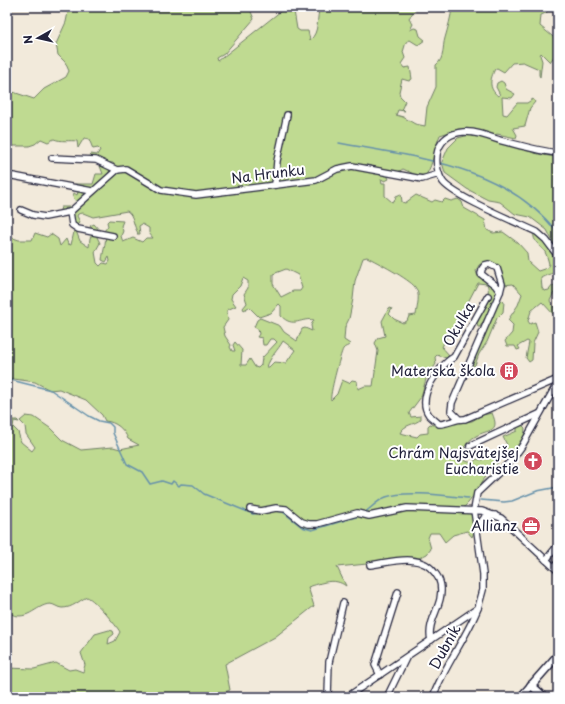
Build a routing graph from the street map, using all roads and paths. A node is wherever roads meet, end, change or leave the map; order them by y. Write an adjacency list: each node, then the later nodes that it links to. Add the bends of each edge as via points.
1 (287, 115): 7 (street, via 277,161)
2 (558, 153): 5 (street, via 540,151 476,133 459,133 444,139 440,146 436,156)
3 (52, 158): 4 (street, Na Hrunku, via 96,160)
4 (117, 170): 7 (street, Na Hrunku, via 126,169 161,190 196,196); 8 (street)
5 (439, 174): 7 (street, Na Hrunku, via 422,179 352,166 337,169 316,180); 12 (street, via 444,183 464,197 536,232)
6 (13, 176): 8 (street)
7 (275, 185)
8 (92, 191): 10 (street)
9 (21, 210): 10 (street, via 45,217)
10 (70, 212): 11 (street, via 72,225 78,229)
11 (114, 236)
12 (558, 256)
13 (500, 292): 13 (street, via 502,284 497,268 485,265 481,274); 16 (street, Okulka)
14 (488, 296): 15 (street, Okulka)
15 (466, 336): 16 (street); 22 (street, Okulka, via 454,357 446,361 438,371 425,402 429,414 439,424 448,424)
16 (479, 338): 22 (street, Okulka, via 452,403 451,411)
17 (558, 379): 19 (street, Okulka)
18 (558, 382): 20 (street)
19 (540, 386): 20 (street); 22 (street, Okulka, via 465,419)
20 (552, 393): 21 (street)
21 (539, 414): 23 (street); 24 (street)
22 (458, 418)
23 (524, 420): 24 (street); 25 (street)
24 (532, 427): 27 (street, via 512,460 477,495)
25 (470, 446)
26 (250, 509): 27 (street, via 286,509 302,522 309,524 407,508)
27 (474, 510): 28 (street); 29 (street, Dubník)
28 (498, 515): 29 (street, via 484,518); 31 (street)
29 (476, 531): 36 (street, Dubník, via 483,574 483,590)
30 (558, 545): 31 (street)
31 (546, 560): 33 (street)
32 (370, 565): 39 (street, Dubník, via 411,560 425,562 434,571 440,579 440,598 429,633)
33 (558, 571)
34 (398, 592): 42 (street, via 375,665)
35 (343, 603): 44 (street, via 329,662)
36 (478, 608): 37 (street, Dubník); 38 (street, Dubník)
37 (464, 618): 38 (street); 39 (street, Dubník)
38 (472, 624): 47 (street, Dubník)
39 (431, 640): 40 (street, Dubník)
40 (407, 656): 42 (street, Dubník); 46 (street, Dubník)
41 (558, 656): 43 (street)
42 (380, 675): 45 (street, Dubník)
43 (531, 685): 48 (street); 49 (street)
44 (328, 697)
45 (347, 697)
46 (387, 697)
47 (433, 697)
48 (521, 697)
49 (544, 697)

